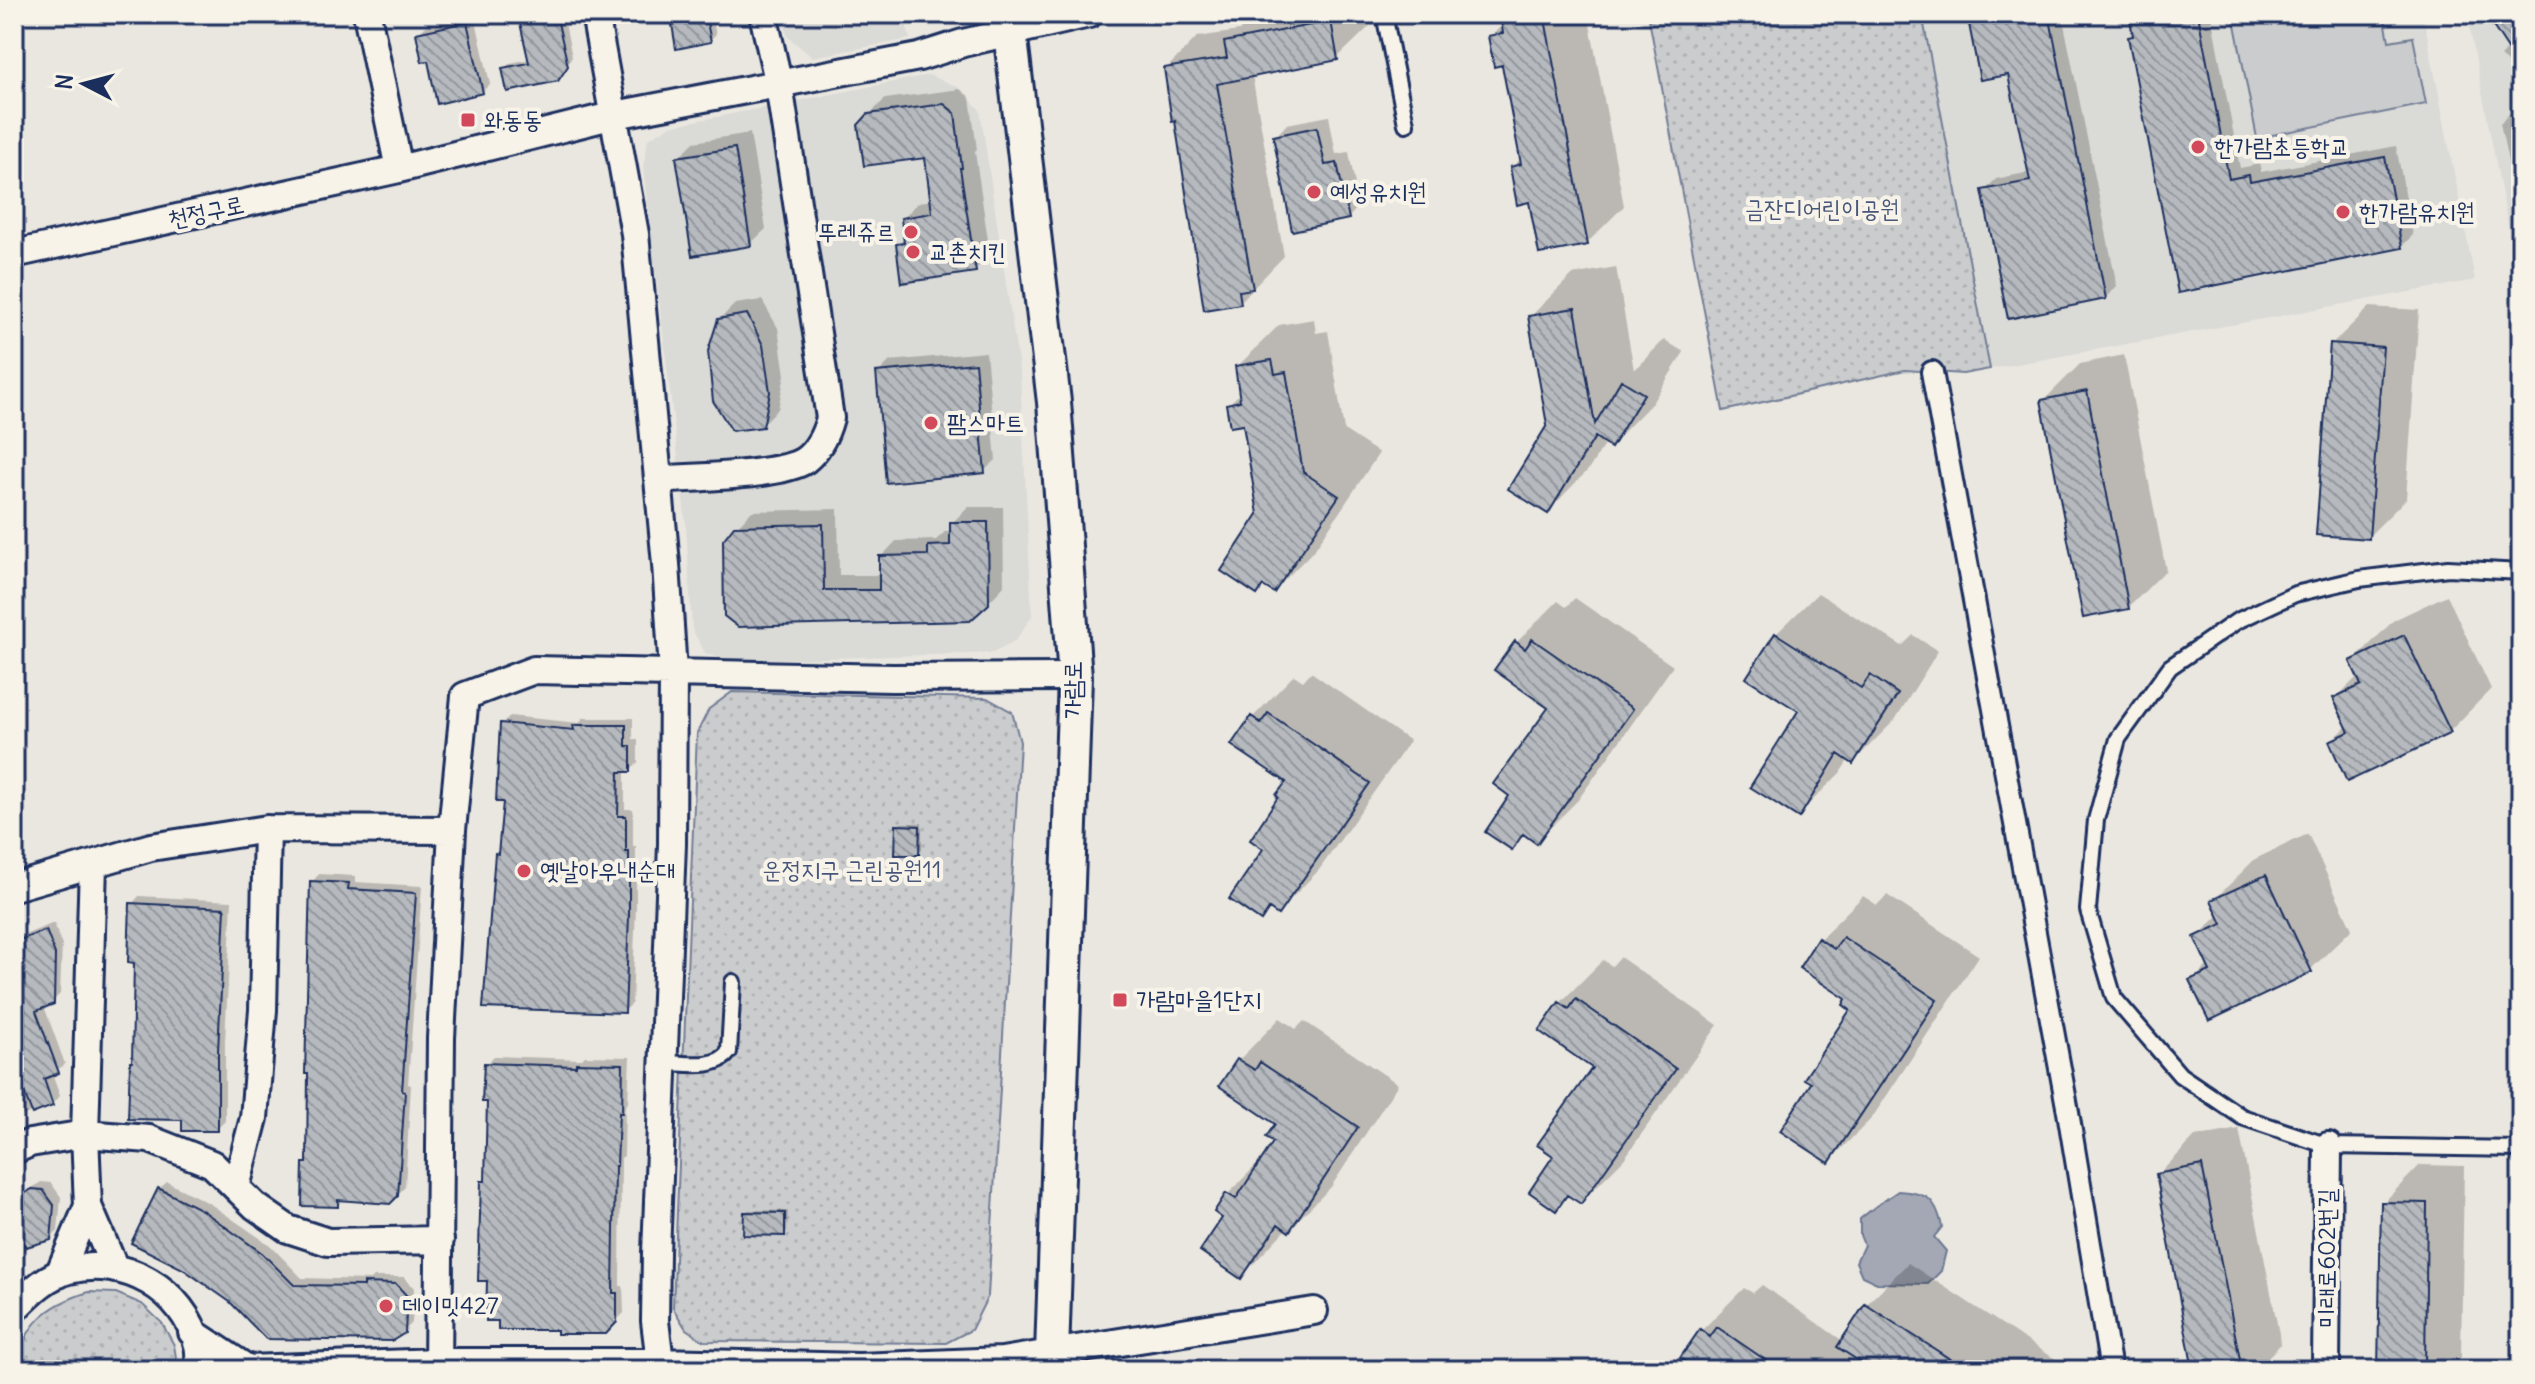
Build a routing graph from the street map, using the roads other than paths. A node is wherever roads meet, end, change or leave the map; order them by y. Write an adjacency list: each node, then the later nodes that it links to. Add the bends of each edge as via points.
1 (367, 14): 10 (street)
2 (595, 14): 8 (street)
3 (763, 14): 7 (street)
4 (1089, 14): 6 (street, 천정구로)
5 (1384, 14): 9 (lane)
6 (1009, 23): 7 (street, 천정구로, via 919,57); 16 (street, 가람로, via 1054,402)
7 (779, 85): 8 (street, 천정구로); 13 (street, via 830,418 826,435 806,460 783,469)
8 (615, 115): 10 (street, 천정구로); 13 (street, via 635,234)
9 (1406, 124)
10 (399, 169): 11 (street, 천정구로)
11 (14, 254)
12 (1932, 372): 41 (street, via 2066,1096)
13 (659, 480): 15 (street)
14 (2521, 572): 24 (lane, via 2448,568 2359,579 2295,594 2237,621 2170,667 2118,739 2096,820 2088,910 2114,998 2180,1075 2242,1117)
15 (673, 672): 16 (street); 18 (street, via 534,670 465,696); 22 (street)
16 (1075, 677): 35 (street, 가람로)
17 (267, 829): 18 (street); 19 (street, via 151,847); 27 (street, via 263,1010 254,1118)
18 (452, 830): 29 (street, via 441,1038)
19 (93, 864): 20 (street); 23 (street)
20 (14, 887)
21 (733, 982): 22 (lane, via 729,1052 723,1061)
22 (665, 1063): 37 (street, via 656,1253)
23 (85, 1134): 26 (street); 27 (street, via 149,1139 212,1164); 28 (street)
24 (2328, 1146): 25 (lane); 42 (street, 미래로602번길)
25 (2521, 1149)
26 (14, 1150)
27 (236, 1187): 29 (street, via 288,1229 328,1242)
28 (88, 1206): 30 (street); 31 (street)
29 (440, 1240): 36 (street)
30 (115, 1269): 31 (street, via 100,1266); 34 (street, via 133,1272 163,1289)
31 (59, 1274): 32 (street, via 36,1286)
32 (14, 1309)
33 (1314, 1311): 35 (street, via 1118,1341)
34 (192, 1332): 39 (street); 40 (street)
35 (1052, 1362): 38 (street)
36 (438, 1366): 37 (street); 39 (street)
37 (660, 1366): 38 (street)
38 (859, 1368)
39 (247, 1369)
40 (199, 1370)
41 (2111, 1370)
42 (2326, 1370)

